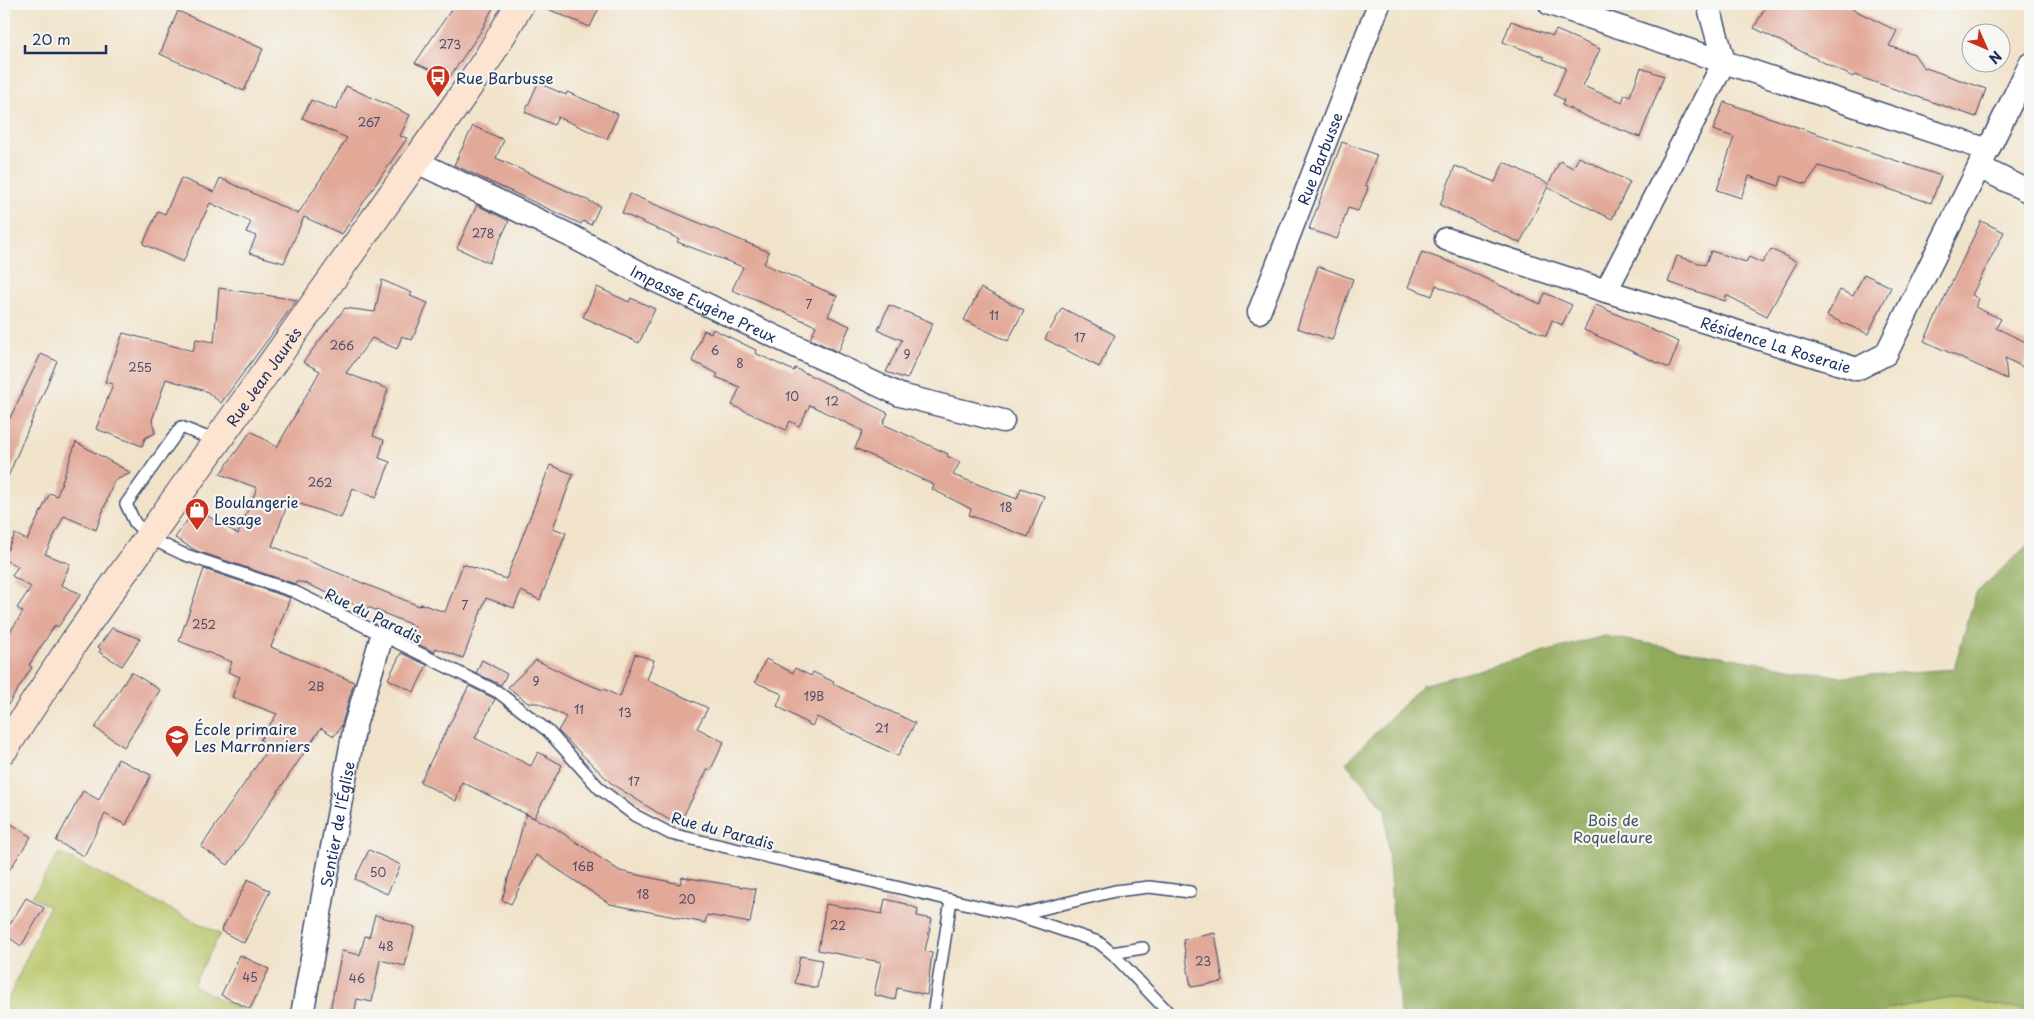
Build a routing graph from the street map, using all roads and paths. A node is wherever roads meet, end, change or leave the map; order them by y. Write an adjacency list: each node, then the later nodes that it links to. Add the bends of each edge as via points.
1 (520, 4): 8 (main road, Rue Jean Jaurès, via 488,58)
2 (1379, 4): 12 (street, Rue Barbusse)
3 (1550, 4): 5 (street)
4 (1708, 4): 5 (street)
5 (1724, 62): 7 (street); 11 (street)
6 (2030, 64): 7 (street, Résidence La Roseraie)
7 (1984, 159): 9 (street); 11 (street, Résidence La Roseraie, via 1886,354 1857,369)
8 (415, 161): 13 (street, Impasse Eugène Preux, via 654,280 900,395); 14 (main road, Rue Jean Jaurès)
9 (2030, 192)
10 (1446, 239): 11 (street, Résidence La Roseraie)
11 (1606, 292)
12 (1260, 312)
13 (1004, 421)
14 (218, 441): 15 (main road, Rue Jean Jaurès); 15 (lane, Rue du Paradis, via 181,427 126,504 135,523)
15 (150, 537): 16 (lane, Rue du Paradis, via 183,554 293,592); 17 (main road, Rue Jean Jaurès, via 74,642)
16 (382, 636): 19 (lane, Rue du Paradis, via 498,692 548,731 600,789 634,815 671,834); 24 (street, Sentier de l'Église, via 355,725)
17 (4, 749)
18 (1190, 892): 20 (lane, via 1149,887)
19 (951, 900): 20 (lane, Rue du Paradis); 25 (lane)
20 (1017, 915): 22 (lane, Rue du Paradis, via 1098,942)
21 (1143, 948): 22 (lane)
22 (1112, 953): 23 (lane, Rue du Paradis)
23 (1167, 1011)
24 (302, 1015)
25 (933, 1015)

